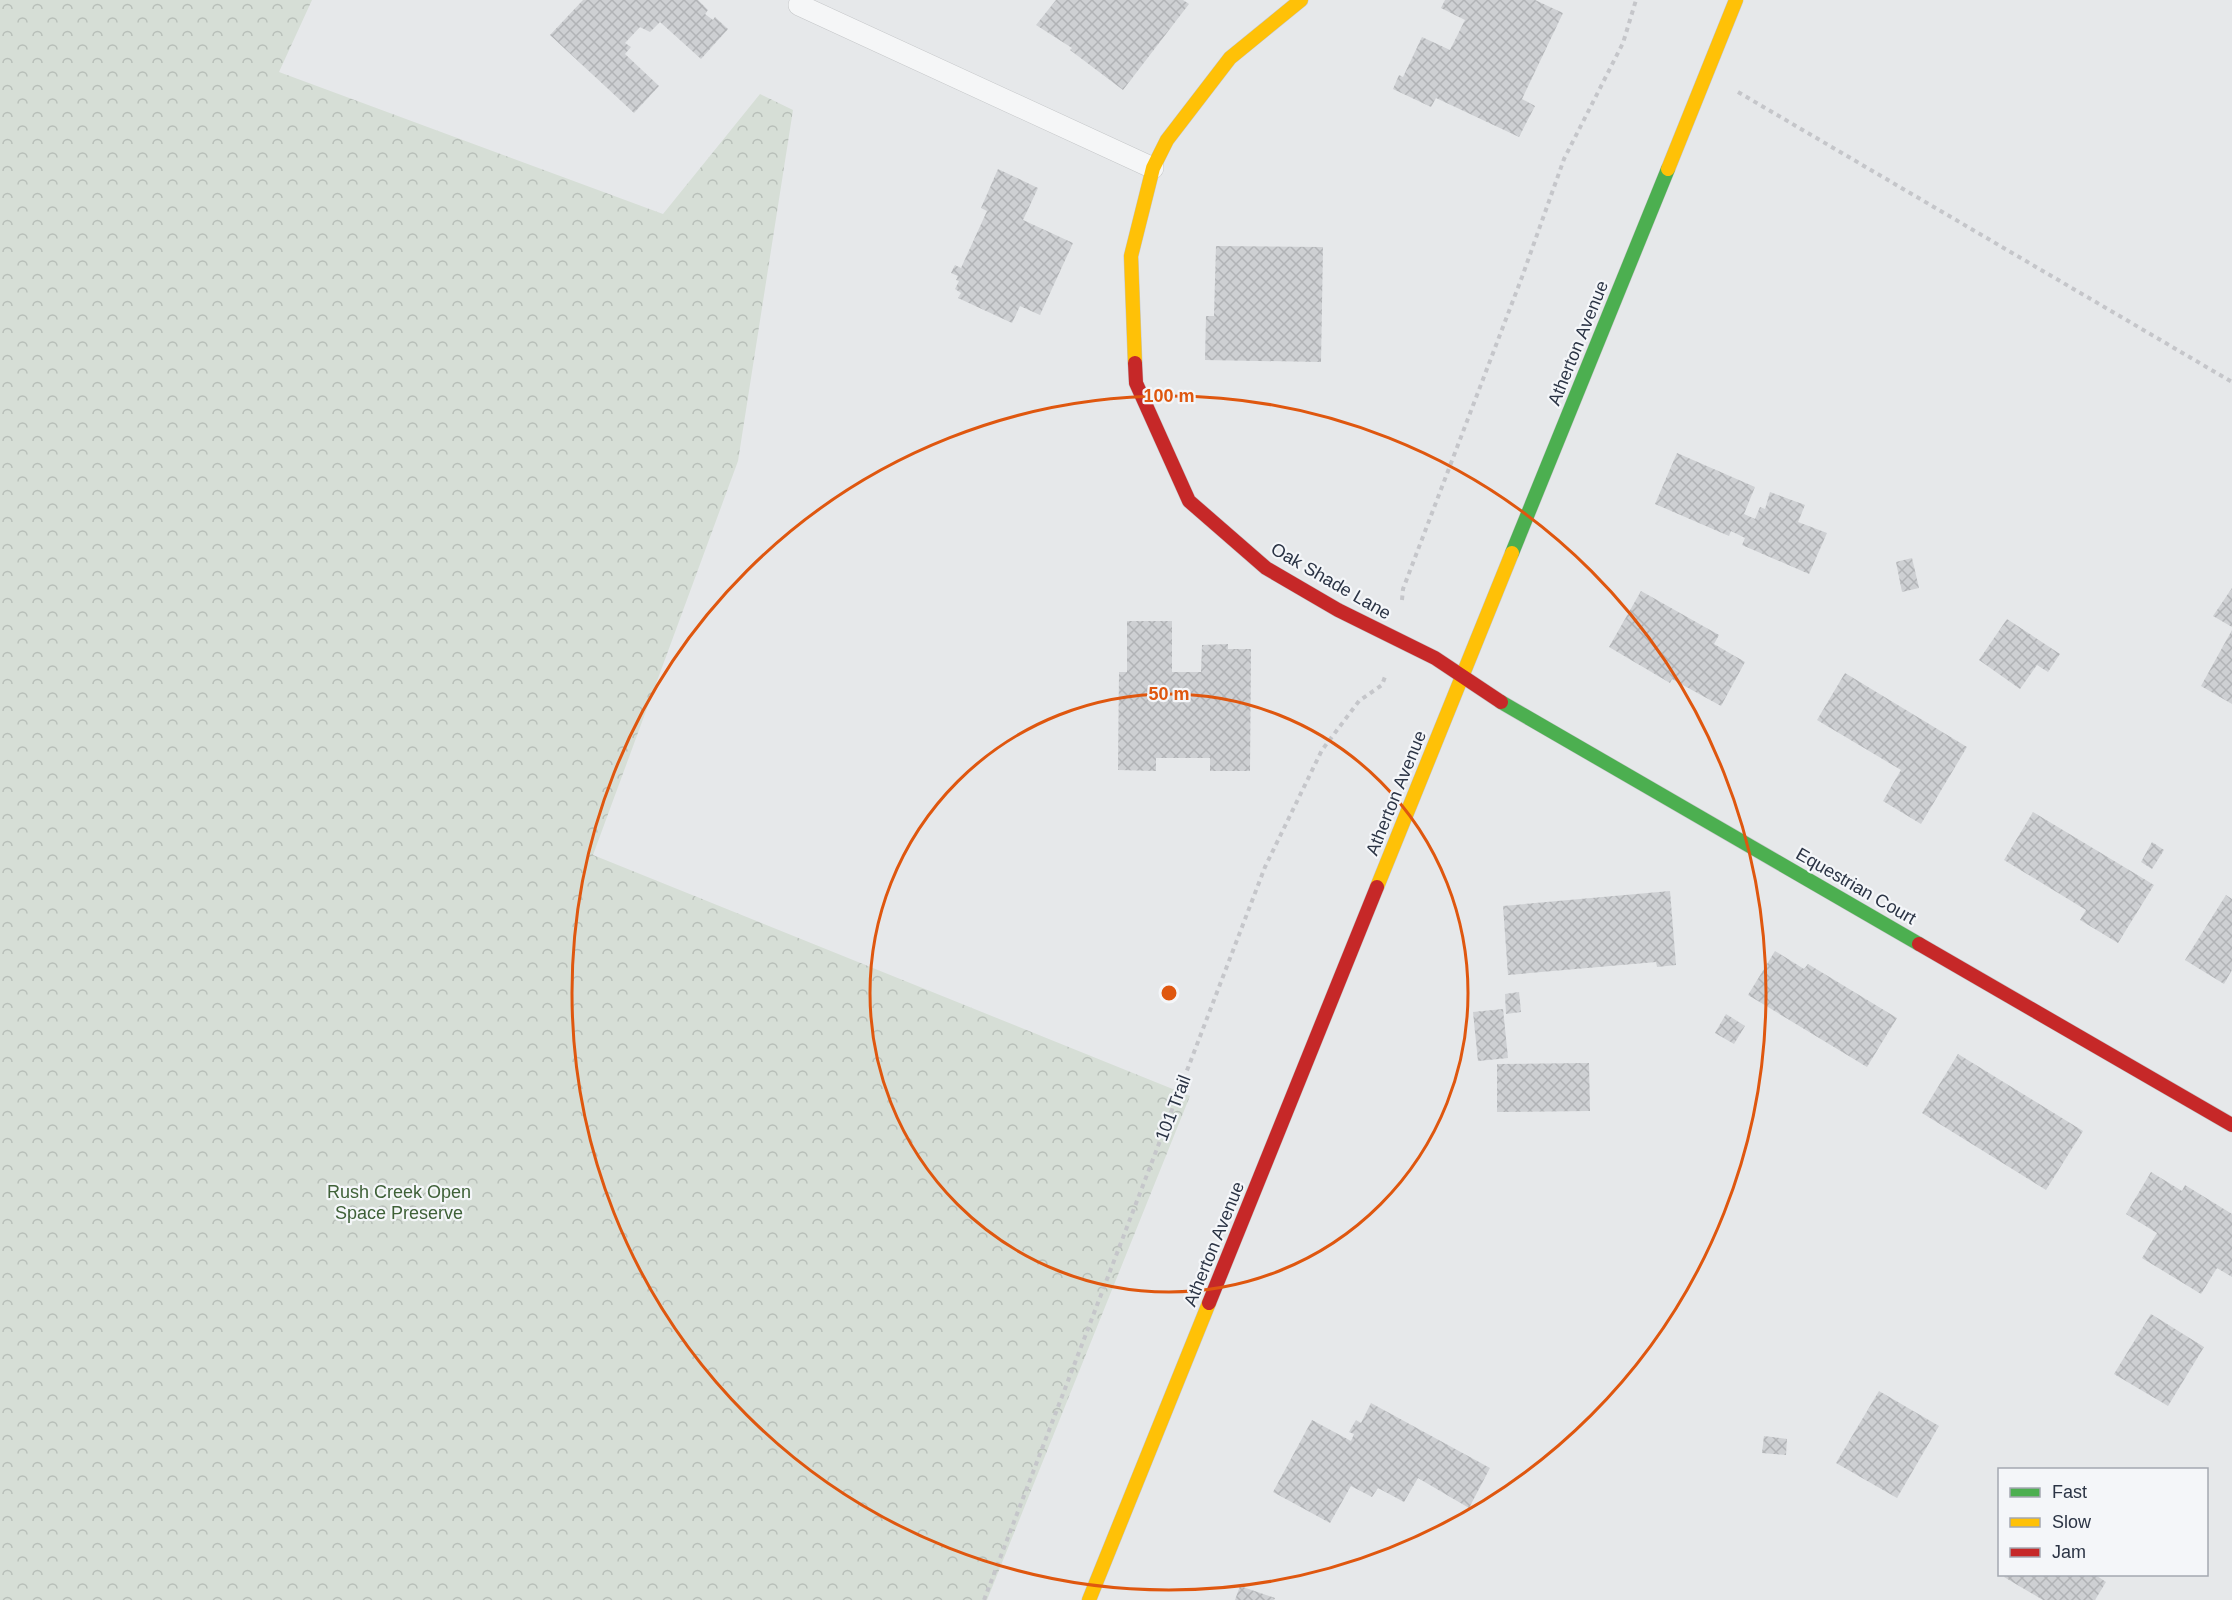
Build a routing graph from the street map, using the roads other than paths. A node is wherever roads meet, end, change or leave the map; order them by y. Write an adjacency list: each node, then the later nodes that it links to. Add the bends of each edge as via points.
1 (1301, 0): 4 (street, Oak Shade Lane, via 1230,57 1167,140)
2 (1736, 0): 5 (street, Atherton Avenue)
3 (799, 5): 4 (lane)
4 (1153, 168): 5 (street, Oak Shade Lane, via 1131,256 1136,383 1189,501 1266,568)
5 (1463, 676): 6 (street, Equestrian Court, via 1499,701); 7 (street, Atherton Avenue)
6 (2232, 1125)
7 (1089, 1600)

